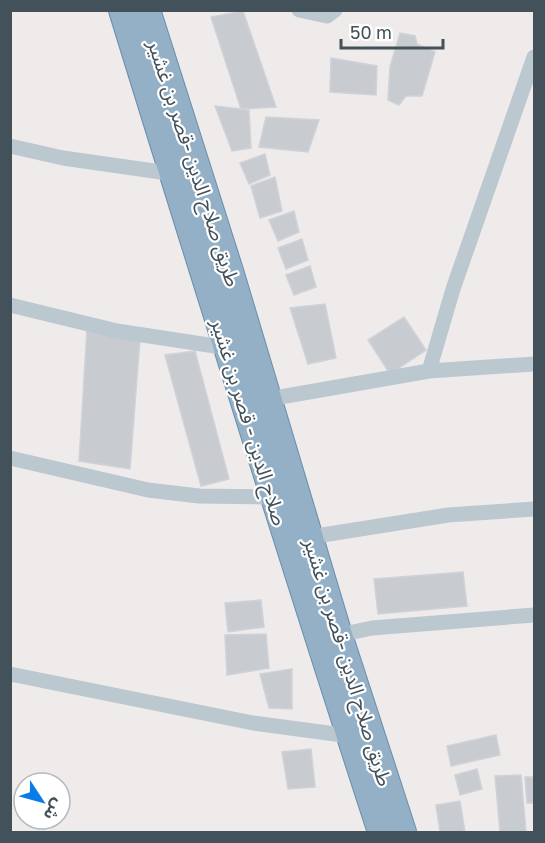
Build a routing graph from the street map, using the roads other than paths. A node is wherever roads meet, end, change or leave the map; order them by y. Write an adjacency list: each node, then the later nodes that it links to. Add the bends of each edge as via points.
1 (122, 10): 7 (highway, صلاح الدين - قصر بن غشير)
2 (147, 10): 12 (highway, طريق صلاح الدين -قصر بن غشير)
3 (299, 10): 4 (street, via 327,16)
4 (335, 10)
5 (534, 57): 11 (street, via 453,289)
6 (10, 146): 7 (street)
7 (175, 174): 9 (highway, صلاح الدين - قصر بن غشير)
8 (10, 305): 9 (street, via 117,331)
9 (228, 348): 12 (highway, صلاح الدين - قصر بن غشير)
10 (534, 364): 11 (street)
11 (429, 371): 12 (street)
12 (257, 403): 14 (highway, صلاح الدين - قصر بن غشير); 16 (highway, طريق صلاح الدين -قصر بن غشير)
13 (10, 458): 14 (street, via 147,490 199,496)
14 (272, 497): 20 (highway, صلاح الدين - قصر بن غشير)
15 (534, 508): 16 (street, via 448,515)
16 (310, 537): 18 (highway, طريق صلاح الدين -قصر بن غشير)
17 (534, 615): 18 (street)
18 (339, 634): 22 (highway, طريق صلاح الدين -قصر بن غشير)
19 (10, 674): 20 (street, via 253,723)
20 (350, 736): 21 (highway, صلاح الدين - قصر بن غشير)
21 (381, 832)
22 (403, 832)

